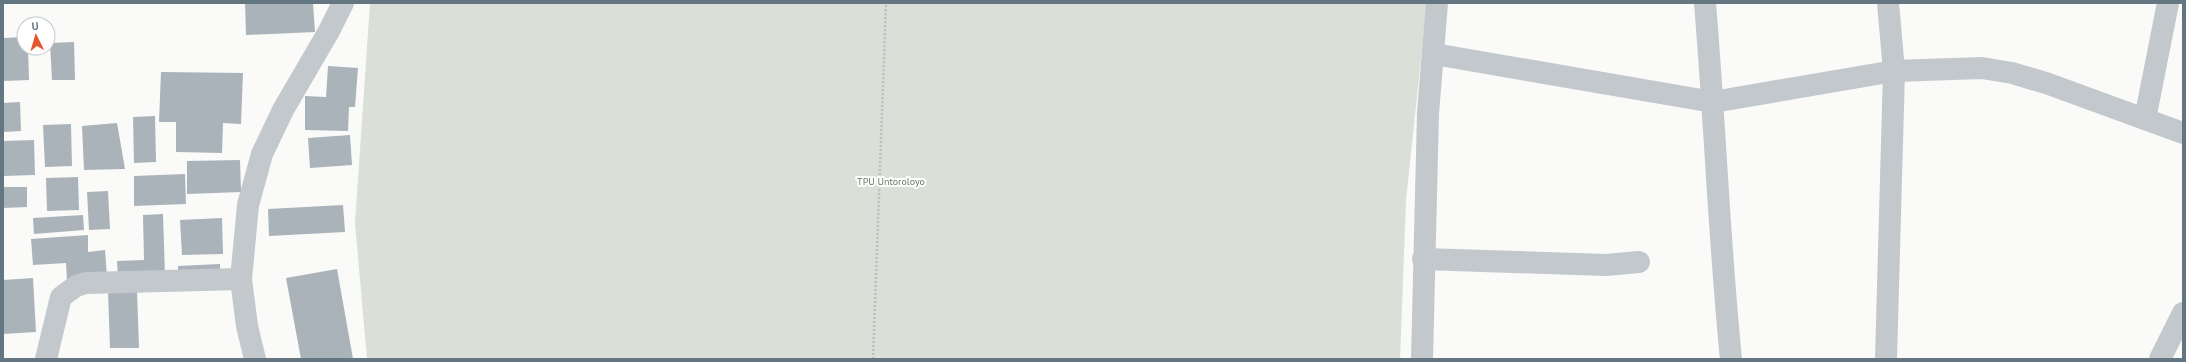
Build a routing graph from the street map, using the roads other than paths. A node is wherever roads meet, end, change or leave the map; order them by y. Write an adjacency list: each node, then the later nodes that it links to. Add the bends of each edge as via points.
1 (343, 3): 13 (street, via 283,110 262,154 248,205)
2 (1437, 3): 6 (street)
3 (1706, 3): 8 (street)
4 (1888, 3): 7 (street)
5 (2168, 3): 9 (street)
6 (1434, 54): 8 (street); 11 (street, via 1428,113)
7 (1894, 71): 8 (street); 9 (street, via 1982,68 2046,83); 19 (street)
8 (1713, 102): 18 (street, via 1723,278)
9 (2144, 119): 10 (street)
10 (2183, 133)
11 (1423, 259): 12 (street, via 1606,264); 17 (street)
12 (1638, 262)
13 (241, 278): 15 (street, via 86,283 76,286 61,297); 16 (street, via 247,326)
14 (2183, 313): 20 (street)
15 (46, 359)
16 (256, 359)
17 (1422, 359)
18 (1732, 359)
19 (1886, 359)
20 (2160, 359)

